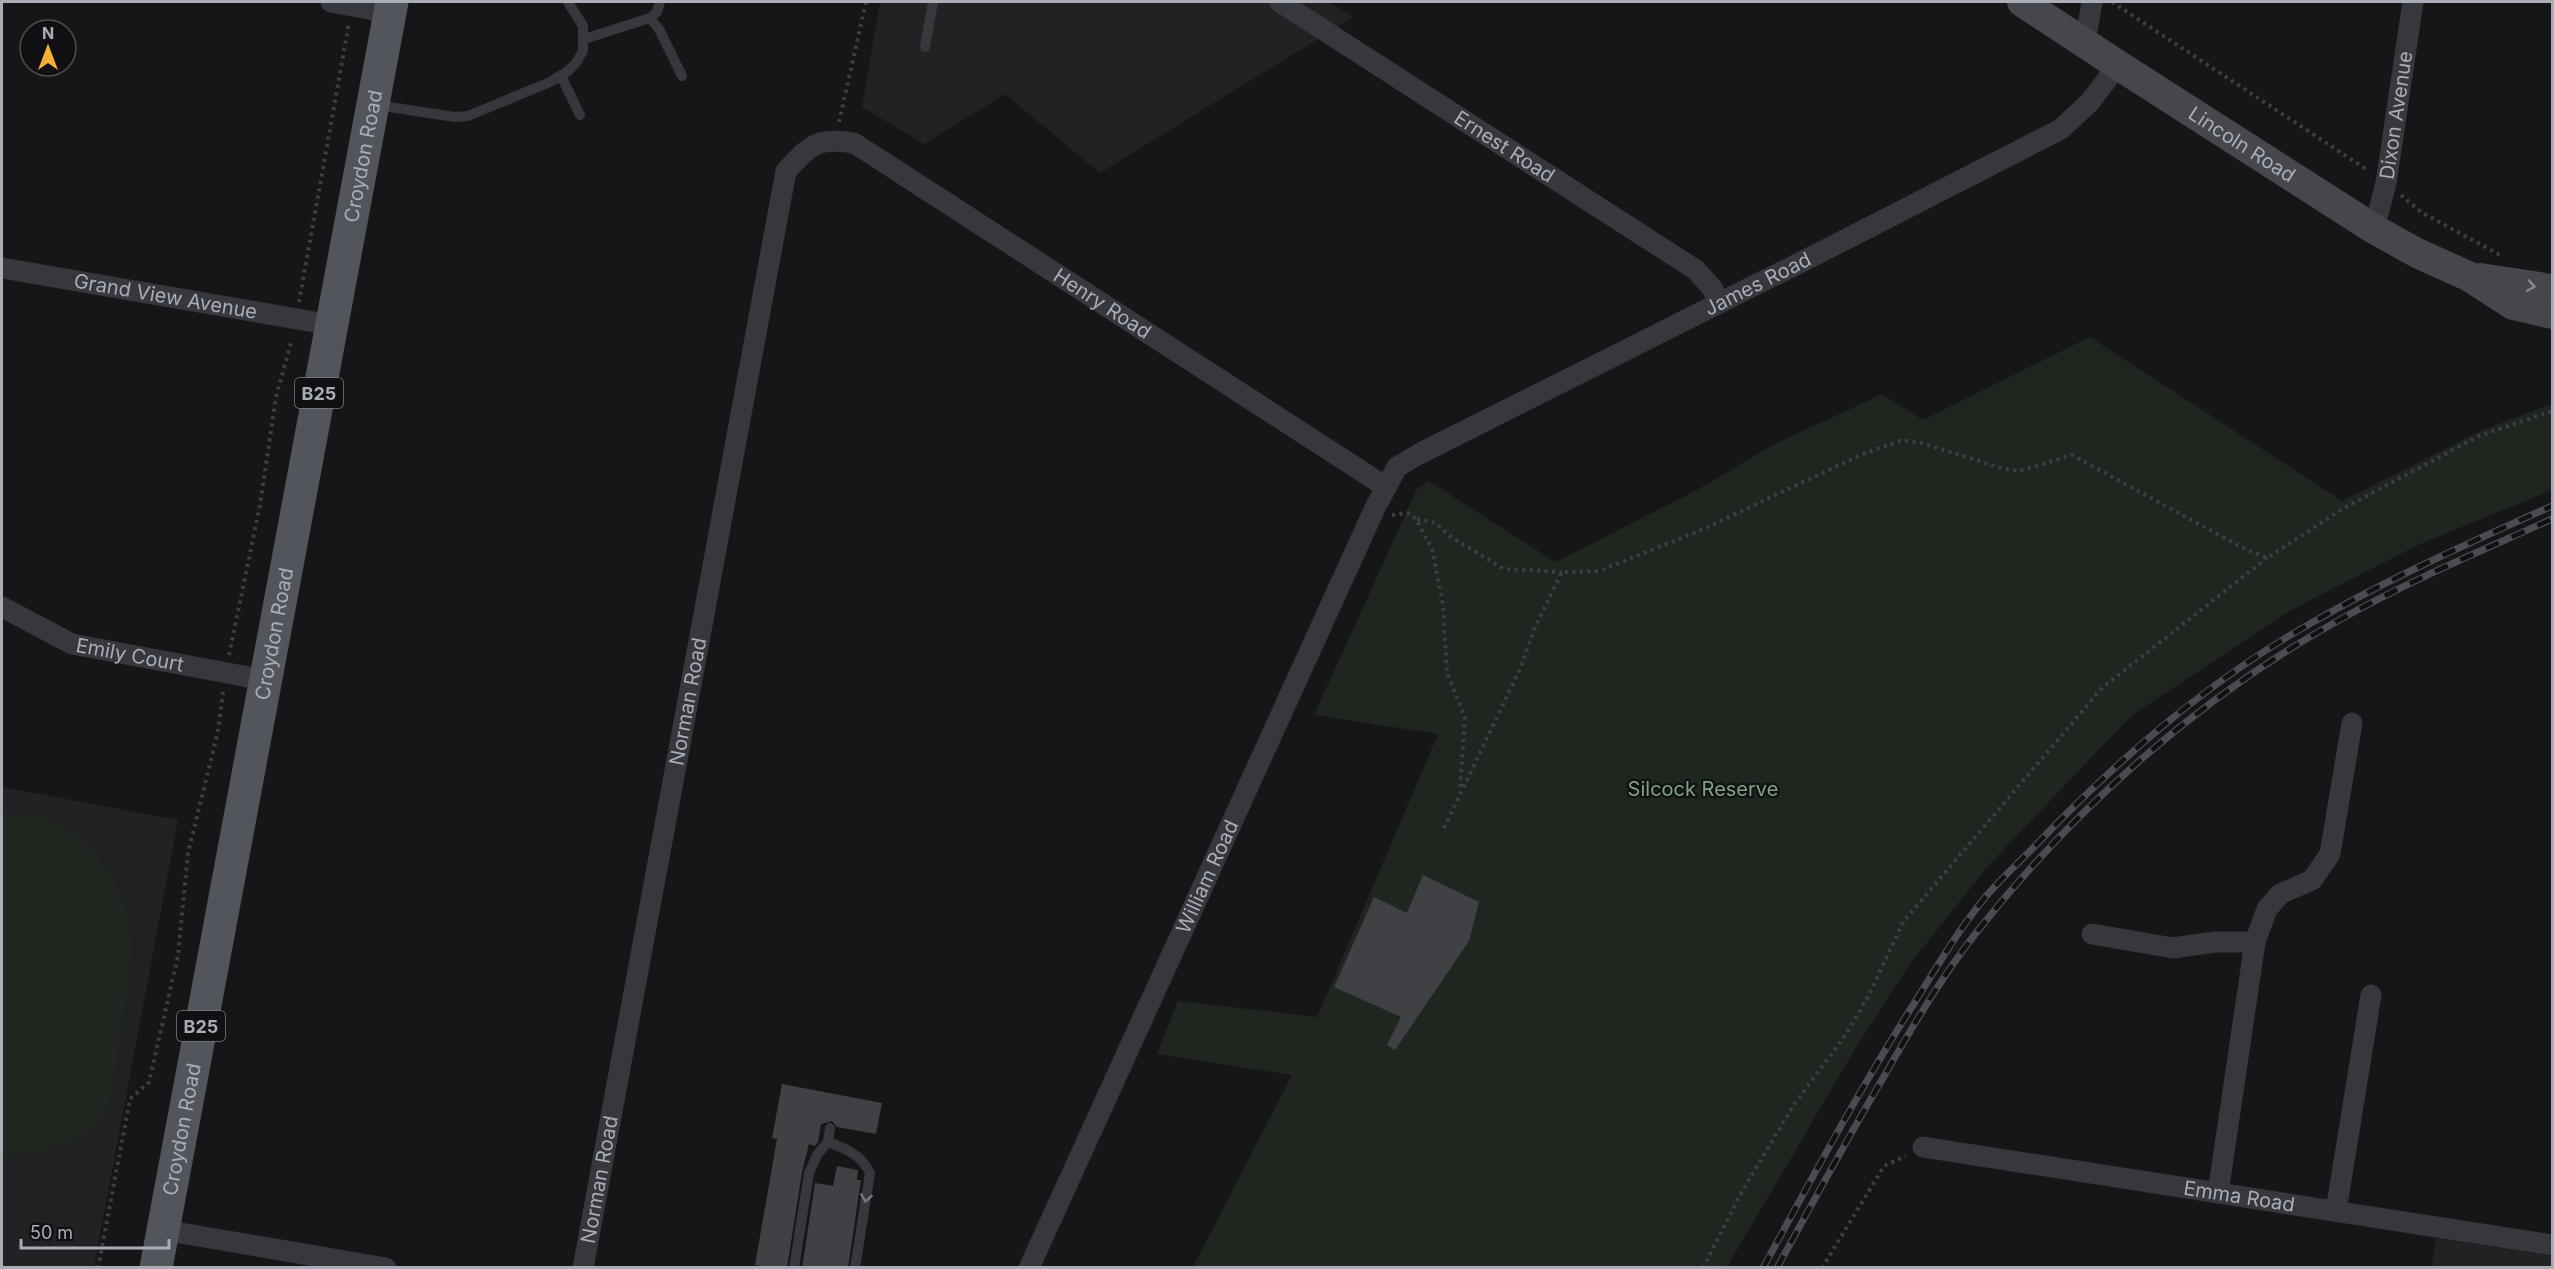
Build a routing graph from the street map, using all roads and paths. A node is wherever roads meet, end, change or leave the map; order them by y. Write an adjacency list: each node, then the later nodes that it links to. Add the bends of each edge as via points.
1 (331, 2): 11 (street)
2 (568, 2): 14 (lane, via 583,26)
3 (660, 2): 13 (lane)
4 (866, 2): 22 (path)
5 (933, 2): 16 (lane)
6 (1280, 2): 30 (street, Ernest Road, via 1696,270)
7 (2022, 2): 15 (main road, Lincoln Road)
8 (2092, 2): 15 (street)
9 (2112, 2): 24 (path)
10 (2413, 2): 24 (street, Dixon Avenue)
11 (352, 6): 12 (street); 32 (path)
12 (391, 7): 20 (main road, Croydon Road / B25)
13 (650, 18): 14 (lane); 19 (lane)
14 (584, 39): 18 (lane, via 576,63)
15 (2085, 43): 17 (main road, Lincoln Road)
16 (925, 46)
17 (2118, 65): 25 (main road, Lincoln Road); 30 (street, James Road, via 2091,102 2061,129)
18 (561, 76): 20 (lane, via 468,116); 21 (lane)
19 (682, 76)
20 (373, 104): 33 (main road, Croydon Road / B25)
21 (580, 115)
22 (834, 140): 23 (street, Henry Road); 35 (street, Henry Road, via 854,143)
23 (811, 145): 59 (street, Norman Road, via 786,171)
24 (2386, 183): 25 (street, Dixon Avenue); 26 (path, via 2421,212)
25 (2374, 230): 28 (main road, Lincoln Road)
26 (2509, 260)
27 (2, 268): 32 (street, Grand View Avenue)
28 (2468, 276): 29 (main road, Lincoln Road, one-way to 29); 31 (main road, Lincoln Road, via 2512,305)
29 (2553, 289)
30 (1719, 302): 35 (street, James Road, via 1419,454 1397,467)
31 (2553, 314)
32 (297, 320): 33 (street, Grand View Avenue); 41 (path, via 276,397 260,506)
33 (332, 325): 42 (main road, Croydon Road / B25)
34 (2553, 411): 38 (path, via 2479,436 2344,508)
35 (1386, 487): 36 (street, William Road)
36 (1375, 508): 37 (path, via 1392,515 1408,513); 62 (street, William Road)
37 (1416, 519): 39 (path, via 1436,523 1450,537 1504,569); 44 (path, via 1432,549 1443,605 1447,673 1465,717)
38 (2267, 558): 39 (path, via 2242,549 2072,455 2020,471 1902,440 1599,571); 63 (path, via 2102,688 1903,922 1846,1034 1793,1106 1740,1195)
39 (1562, 572): 44 (path)
40 (2, 607): 41 (street, Emily Court, via 72,644)
41 (225, 673): 42 (street, Emily Court); 56 (path, via 218,731 188,853 178,956 149,1082 130,1099)
42 (265, 680): 54 (main road, Croydon Road / B25)
43 (2352, 723): 47 (street, via 2330,854 2312,880 2280,894 2267,909)
44 (1460, 792): 45 (path)
45 (1444, 828)
46 (2092, 934): 47 (street, via 2173,948)
47 (2255, 942): 52 (street)
48 (2371, 995): 53 (street)
49 (830, 1128): 50 (lane)
50 (828, 1142): 60 (lane, via 810,1173); 61 (lane, one-way to 61, via 848,1149 865,1163 870,1173)
51 (1923, 1147): 52 (street, Emma Road); 64 (path, via 1884,1166)
52 (2218, 1193): 53 (street, Emma Road)
53 (2336, 1211): 55 (street, Emma Road)
54 (163, 1230): 57 (main road, Croydon Road / B25); 58 (street)
55 (2553, 1245)
56 (98, 1268)
57 (156, 1268)
58 (386, 1268)
59 (583, 1268)
60 (794, 1268)
61 (855, 1268)
62 (1029, 1268)
63 (1703, 1268)
64 (1822, 1268)

